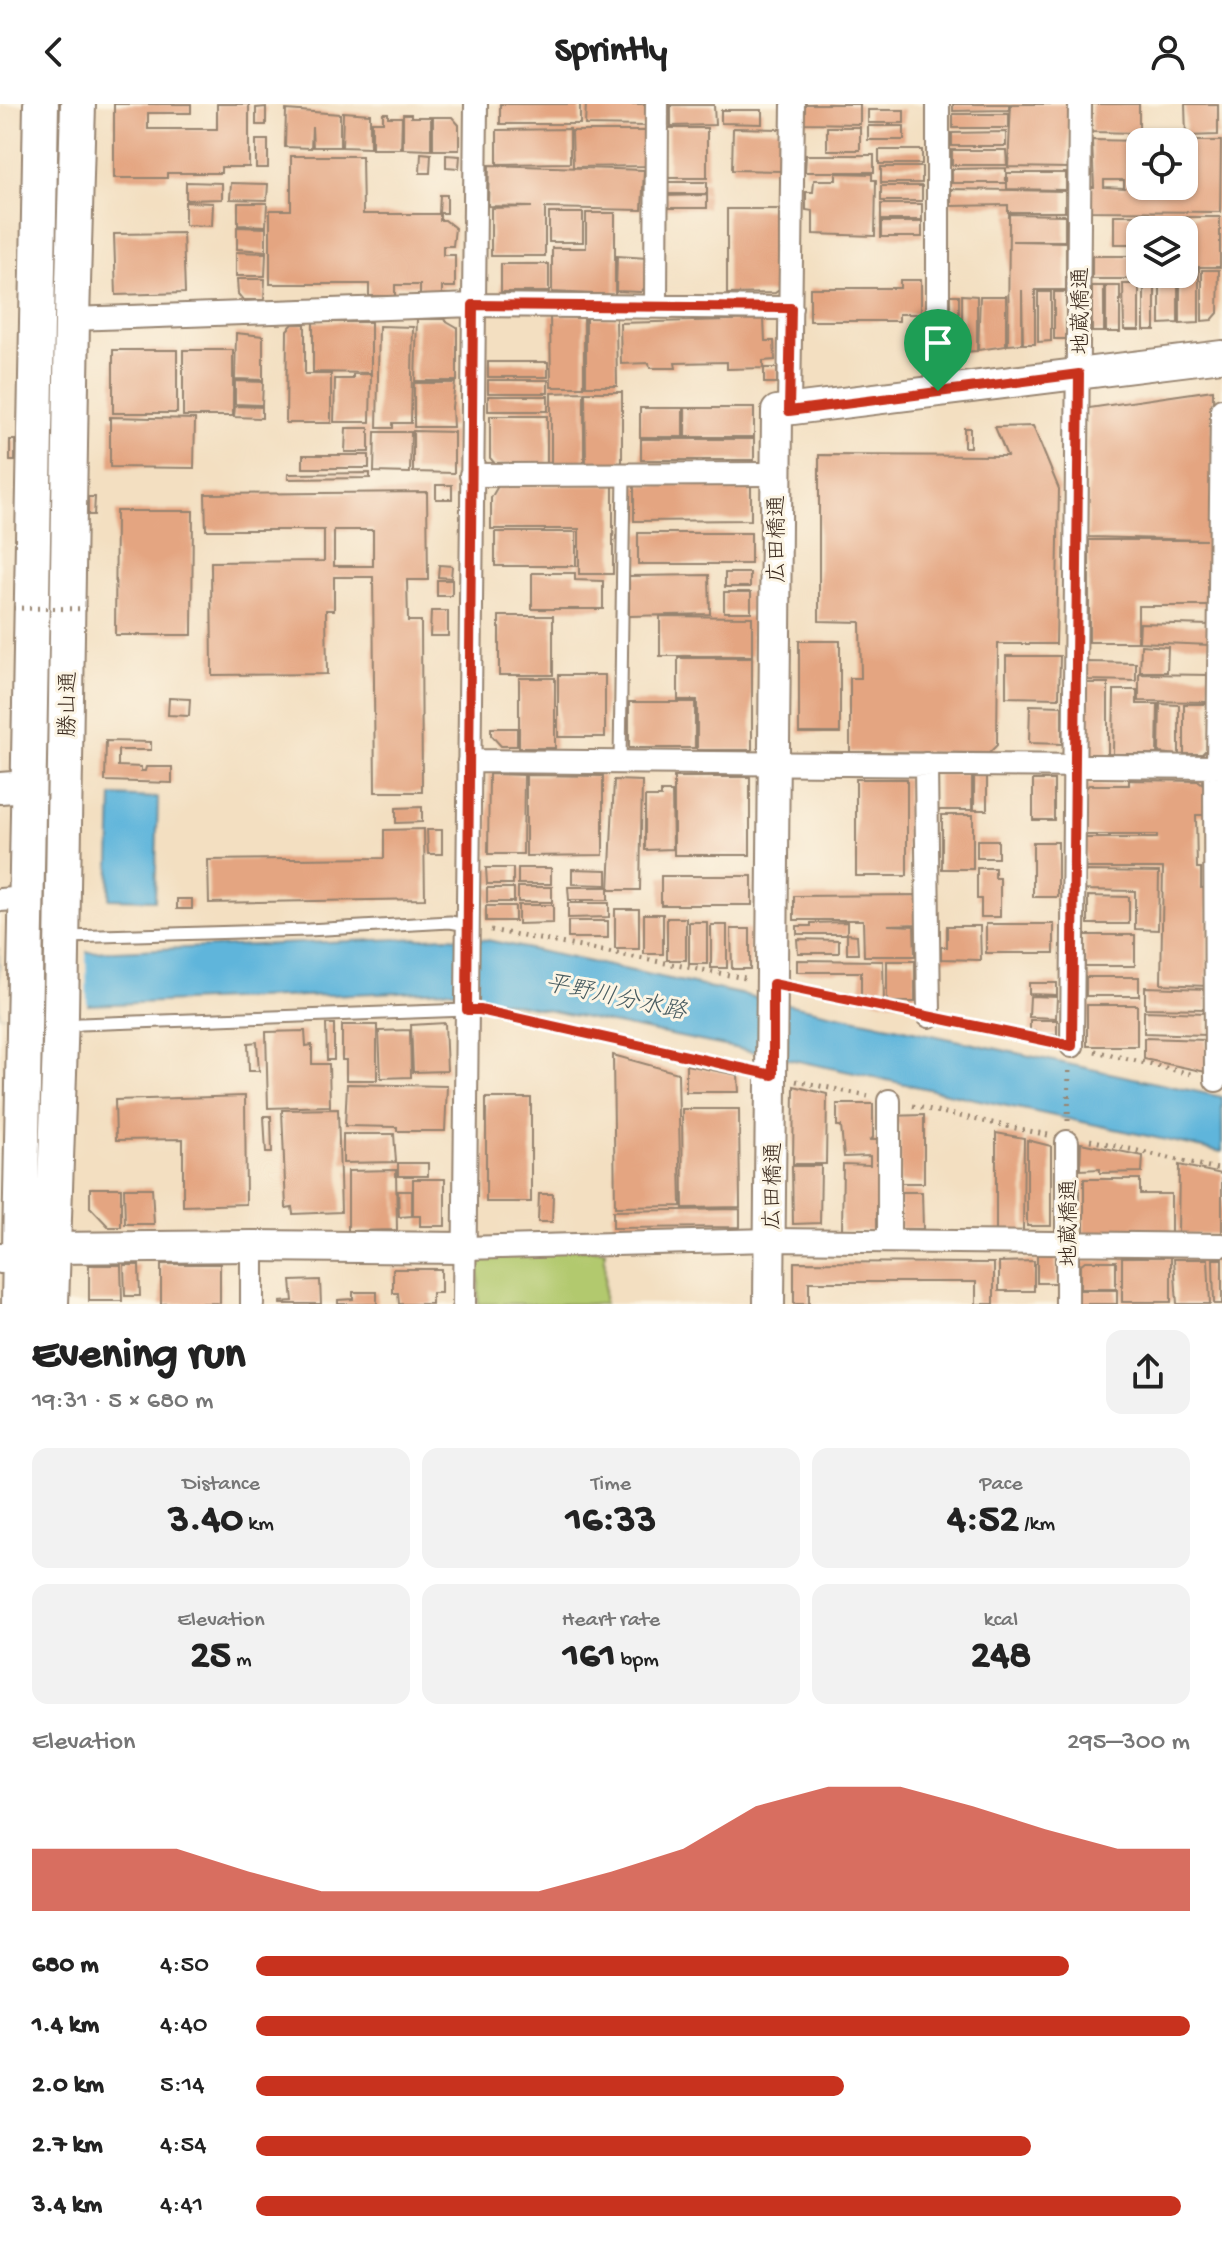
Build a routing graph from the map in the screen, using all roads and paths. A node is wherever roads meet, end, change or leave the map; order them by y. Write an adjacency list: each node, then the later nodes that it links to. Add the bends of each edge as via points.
1 (41, 104): 28 (main road, 勝山通)
2 (78, 104): 11 (main road, 勝山通)
3 (476, 104): 8 (street)
4 (657, 104): 9 (street)
5 (793, 104): 10 (street, 広田橋通)
6 (938, 104): 14 (street)
7 (1080, 104): 13 (street, 地蔵橋通)
8 (473, 305): 9 (street); 11 (street); 19 (street)
9 (656, 305): 10 (street)
10 (791, 308): 16 (street, 広田橋通)
11 (72, 319): 31 (main road, 勝山通)
12 (1222, 356): 13 (street)
13 (1079, 374): 14 (street); 26 (street, 地蔵橋通)
14 (938, 391): 16 (street)
15 (1222, 410): 27 (street)
16 (789, 411): 18 (street, 広田橋通, via 777,411)
17 (624, 474): 18 (street); 19 (street); 23 (lane)
18 (776, 474): 24 (street, 広田橋通)
19 (471, 475): 22 (street)
20 (13, 608): 21 (path, bridge)
21 (90, 609)
22 (469, 761): 23 (street); 30 (street)
23 (620, 762): 24 (street)
24 (774, 763): 25 (street); 32 (street, 広田橋通)
25 (926, 764): 26 (street); 34 (street)
26 (1074, 764): 27 (street); 36 (street, 地蔵橋通)
27 (1219, 767): 38 (street)
28 (14, 787): 29 (main road, 勝山通)
29 (14, 899): 49 (main road, 勝山通, via 26,943)
30 (467, 929): 31 (lane, via 450,922); 32 (path); 33 (street)
31 (62, 940): 35 (main road, 勝山通)
32 (773, 984): 34 (path); 37 (street, 広田橋通)
33 (467, 1008): 35 (lane); 37 (path); 48 (street)
34 (929, 1016): 36 (path)
35 (61, 1021): 47 (main road, 勝山通)
36 (1070, 1056): 38 (path); 40 (path)
37 (773, 1071): 39 (path); 42 (street, 広田橋通)
38 (1216, 1080)
39 (889, 1101): 40 (path); 43 (street)
40 (1067, 1138): 41 (path); 44 (street, 地蔵橋通)
41 (1222, 1170)
42 (770, 1240): 43 (street); 48 (street); 54 (street, 広田橋通)
43 (889, 1240): 44 (street)
44 (1067, 1245): 45 (street); 55 (street, 地蔵橋通)
45 (1222, 1245)
46 (252, 1246): 47 (street); 48 (street); 52 (street)
47 (52, 1248): 49 (street); 51 (main road, 勝山通)
48 (465, 1248): 53 (street)
49 (10, 1258): 50 (main road, 勝山通)
50 (19, 1304)
51 (51, 1304)
52 (252, 1304)
53 (464, 1304)
54 (769, 1304)
55 (1067, 1304)

